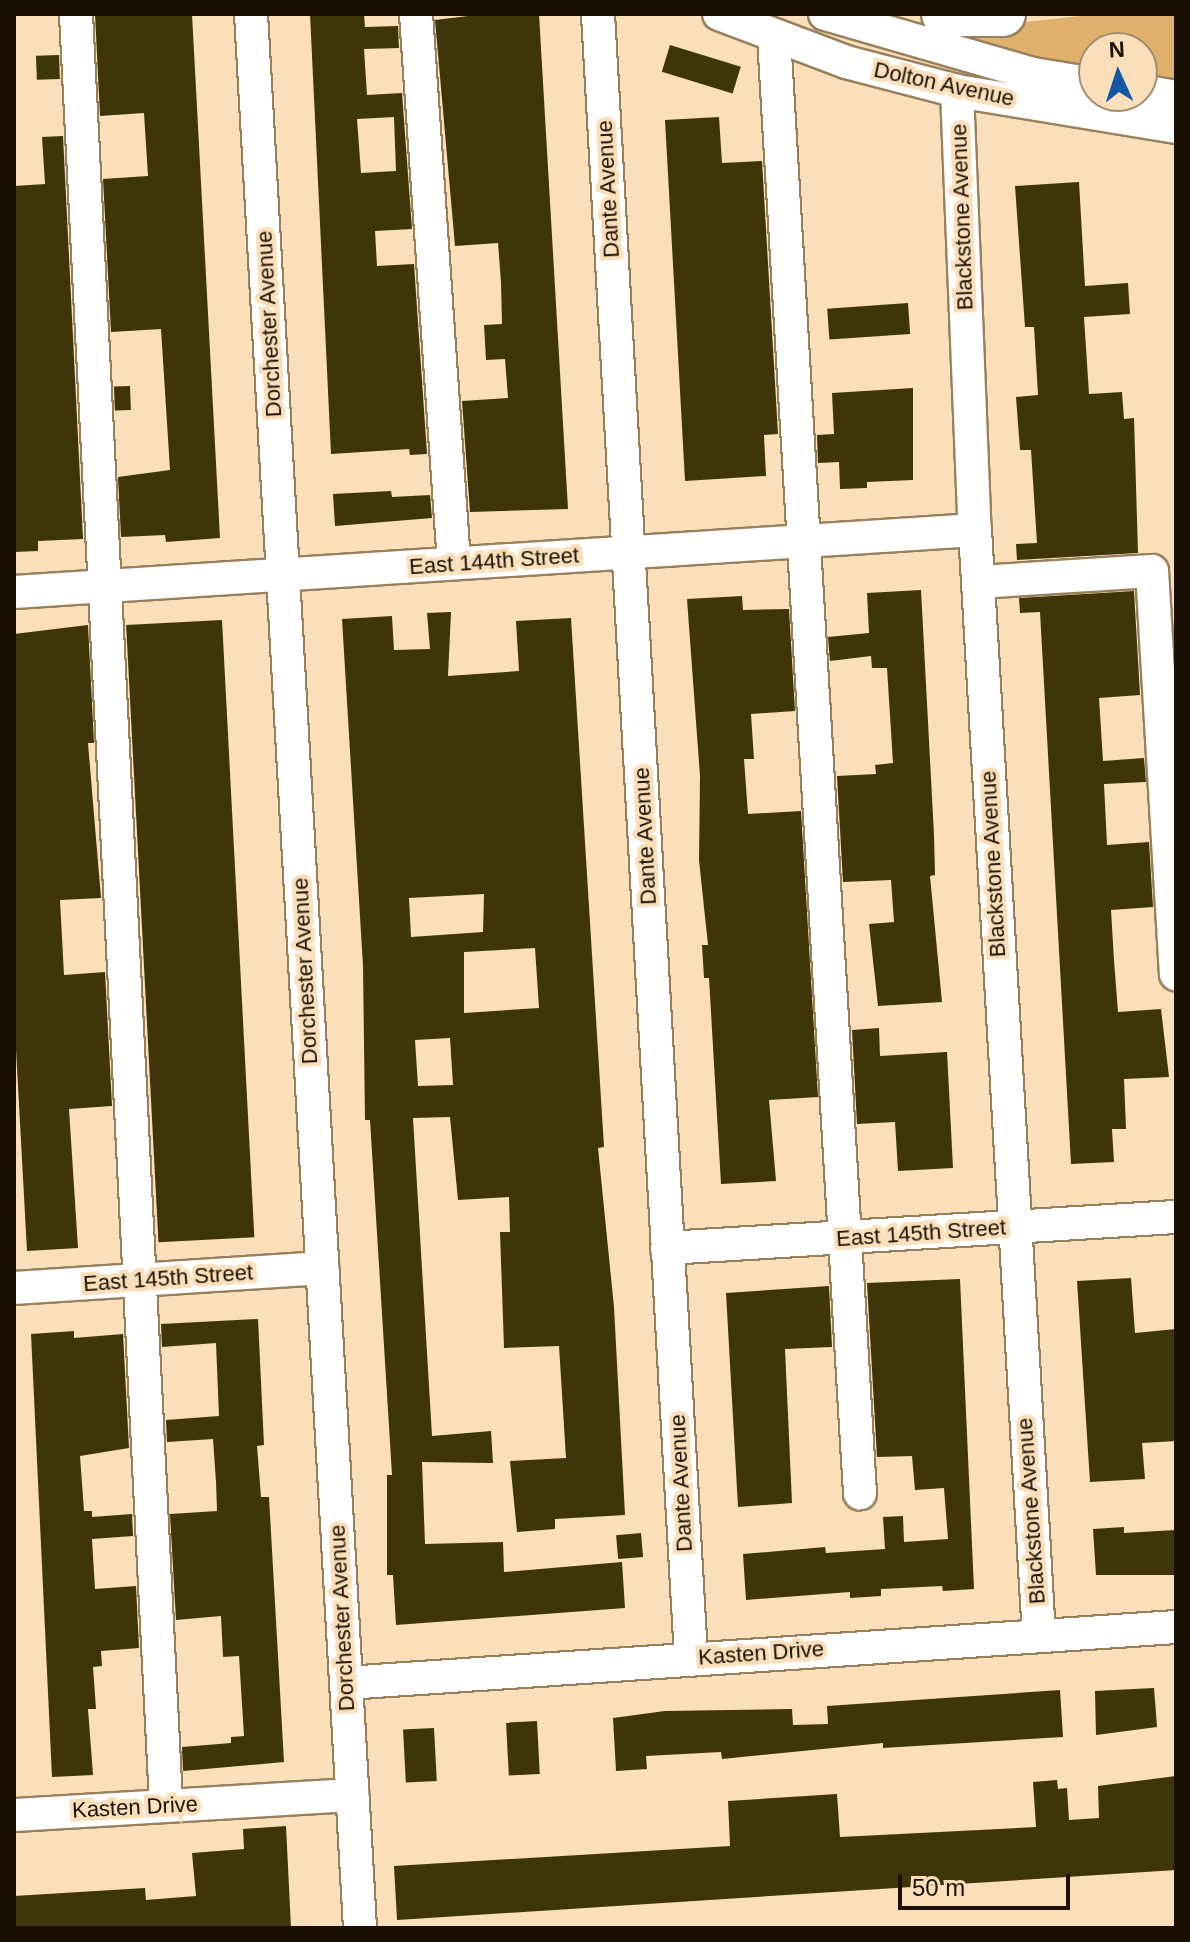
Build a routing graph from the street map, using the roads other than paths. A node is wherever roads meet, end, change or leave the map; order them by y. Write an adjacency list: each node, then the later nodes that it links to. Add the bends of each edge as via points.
1 (76, 14): 19 (street)
2 (251, 14): 17 (street, Dorchester Avenue)
3 (416, 14): 16 (street)
4 (598, 14): 15 (street, Dante Avenue)
5 (719, 14): 9 (street, Dolton Avenue)
6 (825, 14): 10 (street, Dolton Avenue, via 1033,74)
7 (944, 14): 8 (highway)
8 (1003, 14)
9 (774, 37): 11 (street, Dolton Avenue); 14 (street)
10 (1078, 81)
11 (957, 91): 12 (street, Dolton Avenue); 13 (street, Blackstone Avenue)
12 (1176, 127)
13 (975, 530): 14 (street, East 144th Street); 18 (street, Blackstone Avenue)
14 (804, 541): 15 (street, East 144th Street); 24 (street)
15 (630, 552): 16 (street, East 144th Street); 25 (street, Dante Avenue)
16 (454, 563): 17 (street, East 144th Street)
17 (283, 574): 19 (street, East 144th Street); 26 (street, Dorchester Avenue)
18 (978, 582): 21 (street, via 1152,571); 23 (street, Blackstone Avenue)
19 (105, 586): 20 (street, East 144th Street); 27 (street)
20 (14, 592)
21 (1176, 974)
22 (1176, 1217): 23 (street, East 145th Street)
23 (1013, 1227): 24 (street, East 145th Street); 31 (street, Blackstone Avenue)
24 (845, 1238): 25 (street, East 145th Street); 29 (street)
25 (667, 1248): 32 (street, Dante Avenue)
26 (322, 1268): 27 (street, East 145th Street); 33 (street, Dorchester Avenue)
27 (140, 1280): 28 (street, East 145th Street); 35 (street)
28 (14, 1288)
29 (860, 1493)
30 (1176, 1627): 31 (street, Kasten Drive)
31 (1039, 1636): 32 (street, Kasten Drive)
32 (691, 1658): 33 (street, Kasten Drive)
33 (346, 1683): 34 (street, Dorchester Avenue)
34 (352, 1795): 35 (street, Kasten Drive); 37 (street, Dorchester Avenue)
35 (166, 1806): 36 (street, Kasten Drive)
36 (14, 1815)
37 (360, 1928)

